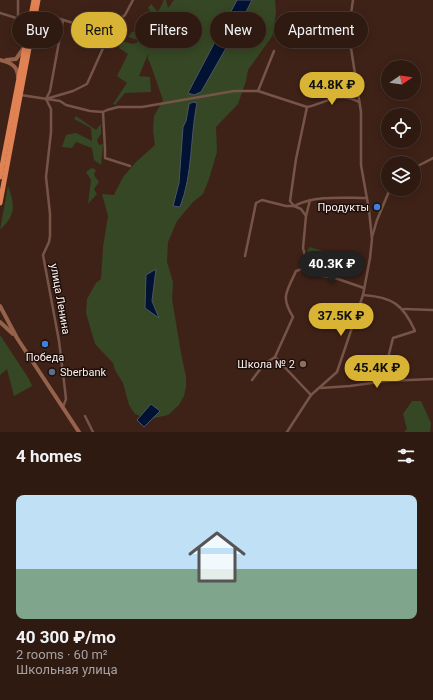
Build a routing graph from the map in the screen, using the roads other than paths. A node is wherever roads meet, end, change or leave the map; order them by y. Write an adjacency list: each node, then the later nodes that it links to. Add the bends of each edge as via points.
1 (18, 0): 6 (street)
2 (34, 0): 7 (highway)
3 (38, 0): 8 (highway)
4 (133, 0): 9 (street)
5 (353, 0): 25 (street, via 349,27)
6 (18, 12)
7 (31, 12)
8 (36, 12)
9 (127, 12)
10 (0, 13): 11 (street)
11 (12, 16)
12 (63, 20): 13 (street)
13 (71, 22)
14 (23, 48): 20 (main road, via 16,59)
15 (24, 48): 21 (highway)
16 (29, 48): 23 (highway)
17 (58, 48): 24 (street, via 50,91)
18 (103, 48): 24 (street, via 87,84)
19 (274, 51): 22 (street)
20 (2, 60): 21 (main road, via 17,68)
21 (18, 84): 31 (highway)
22 (258, 91): 26 (street); 27 (street, via 234,91 142,107 118,107)
23 (21, 95): 24 (street); 35 (highway)
24 (46, 99): 27 (street); 54 (street, улица Ленина, via 51,109 46,177 50,236 43,255 59,341 66,399)
25 (359, 102): 26 (street, via 336,97); 33 (street, via 362,127 361,165)
26 (306, 107): 36 (street, via 290,201)
27 (103, 112): 30 (street, via 105,158)
28 (433, 158): 29 (street)
29 (421, 164)
30 (130, 166)
31 (0, 177)
32 (387, 196): 38 (street)
33 (367, 198): 34 (street); 38 (street)
34 (310, 200): 36 (street); 37 (street)
35 (0, 203)
36 (294, 206): 37 (street, via 301,209); 39 (street, via 262,200 256,204)
37 (306, 216): 40 (street, via 303,248)
38 (372, 239): 41 (street)
39 (245, 256)
40 (308, 267): 41 (street, via 323,276); 48 (street, via 296,271 284,298 293,317)
41 (364, 288): 42 (street)
42 (363, 295): 44 (street, via 392,302); 52 (street, via 337,372)
43 (0, 306): 47 (main road)
44 (404, 309): 45 (street); 51 (street, via 415,331 393,338)
45 (433, 310)
46 (1, 324): 47 (main road)
47 (17, 338): 54 (main road)
48 (275, 357): 50 (street, via 264,364); 53 (street)
49 (433, 379): 51 (street)
50 (252, 380)
51 (386, 381): 52 (street)
52 (320, 388): 53 (street)
53 (311, 395): 58 (street)
54 (63, 408): 56 (main road)
55 (85, 416): 57 (street)
56 (79, 432)
57 (93, 432)
58 (287, 432)

